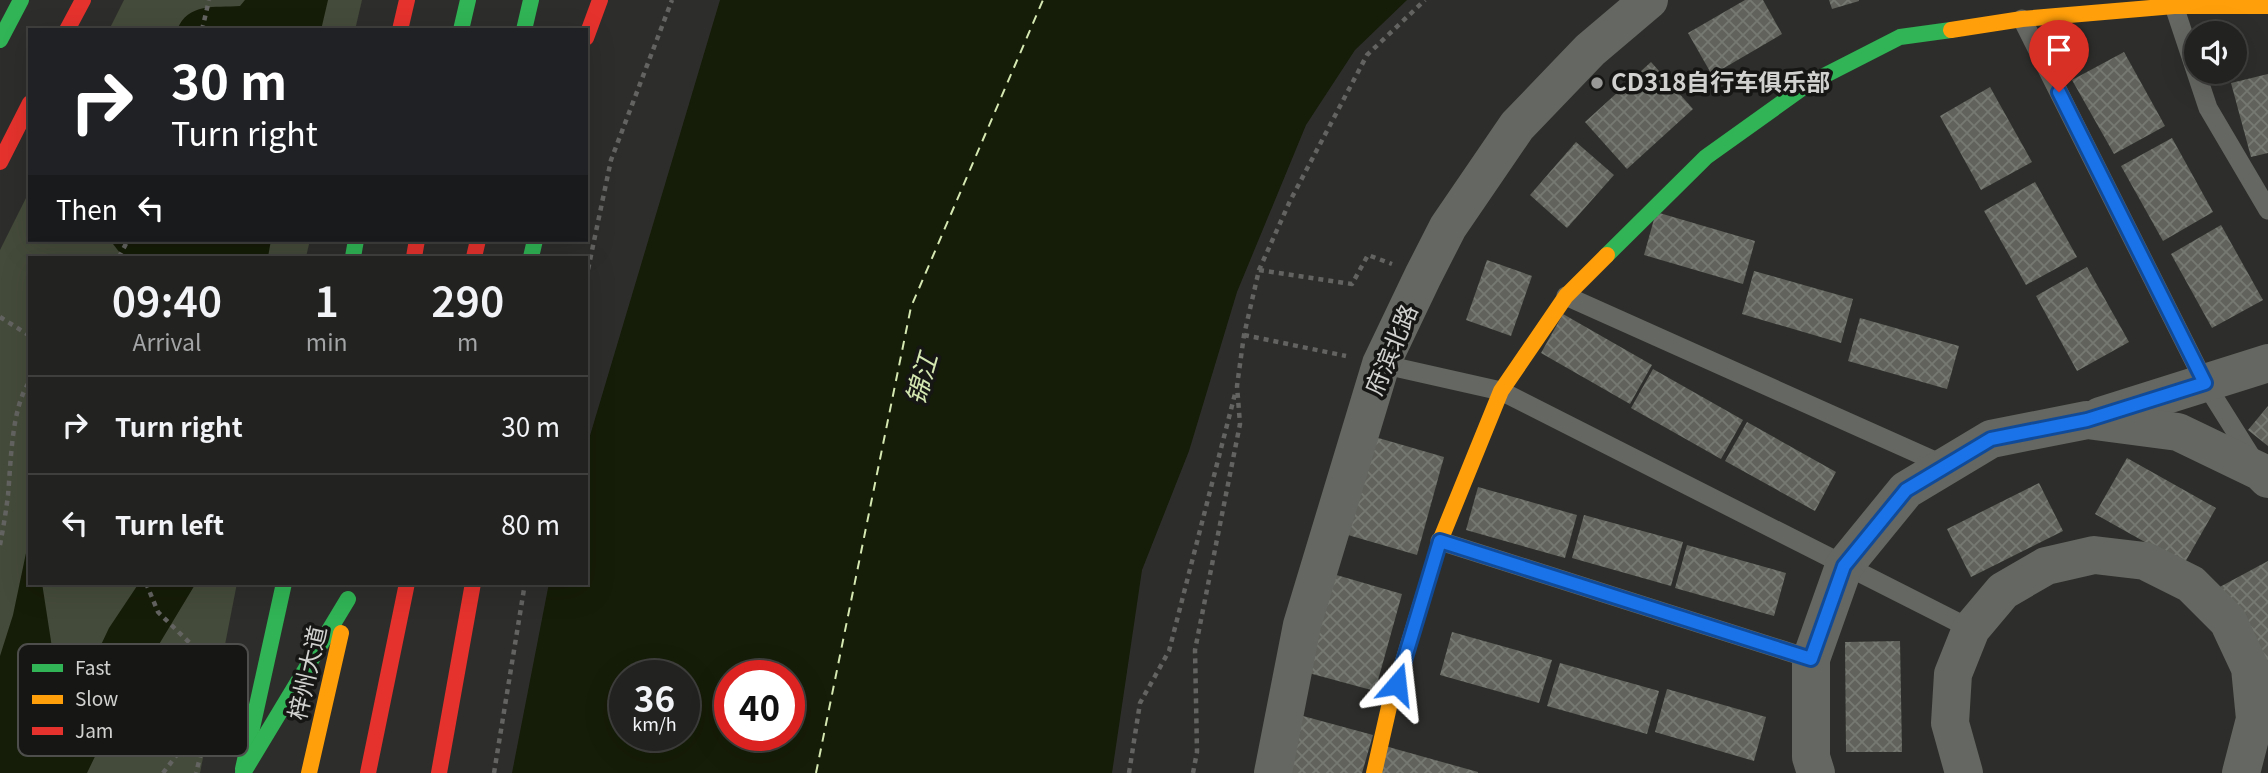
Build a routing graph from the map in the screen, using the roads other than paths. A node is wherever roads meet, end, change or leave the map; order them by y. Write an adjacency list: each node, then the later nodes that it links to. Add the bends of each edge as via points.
1 (21, 0): 16 (main road)
2 (82, 0): 11 (main road)
3 (407, 0): 12 (main road)
4 (468, 0): 13 (main road)
5 (531, 0): 14 (main road)
6 (600, 0): 15 (main road)
7 (1649, 0): 22 (street, 府滨北路, via 1590,50 1517,126 1448,227)
8 (2174, 6): 9 (main road); 10 (main road); 19 (lane, via 2208,108)
9 (2268, 6)
10 (2022, 19): 20 (main road, via 1900,37 1808,84 1706,157); 23 (lane)
11 (68, 28)
12 (400, 28)
13 (461, 28)
14 (524, 28)
15 (588, 33)
16 (0, 40)
17 (28, 107): 18 (main road)
18 (0, 162)
19 (2268, 210)
20 (1566, 296): 24 (main road); 26 (lane)
21 (2268, 363): 23 (street)
22 (1381, 364): 24 (lane); 43 (street, 府滨北路, via 1302,625)
23 (2205, 383): 25 (street); 27 (lane)
24 (1501, 391): 28 (main road); 29 (lane)
25 (2087, 420): 26 (street, via 1991,439); 27 (street, via 2178,432)
26 (1947, 466): 29 (street, via 1906,490)
27 (2264, 476)
28 (1440, 541): 36 (lane); 44 (main road)
29 (1844, 566): 35 (lane); 36 (street)
30 (284, 585): 38 (main road)
31 (351, 585): 34 (main road, 梓州大道)
32 (407, 585): 41 (main road)
33 (473, 585): 42 (main road)
34 (348, 599): 39 (main road); 40 (main road, 梓州大道)
35 (1971, 629): 37 (street, via 2003,591 2046,566 2094,555 2145,561 2191,584 2228,621 2250,668); 46 (street, via 1953,674 1950,723)
36 (1811, 659): 45 (street, via 1811,757)
37 (2262, 721): 47 (street)
38 (248, 746)
39 (242, 773)
40 (309, 773)
41 (368, 773)
42 (439, 773)
43 (1273, 773)
44 (1374, 773)
45 (1816, 773)
46 (1964, 773)
47 (2241, 773)

